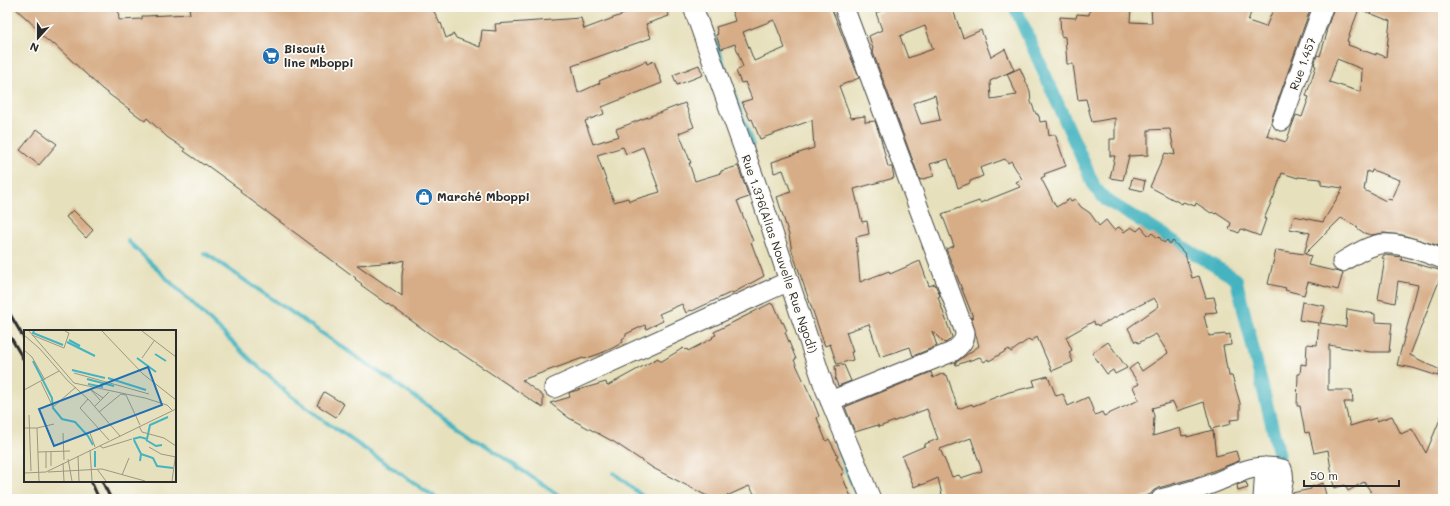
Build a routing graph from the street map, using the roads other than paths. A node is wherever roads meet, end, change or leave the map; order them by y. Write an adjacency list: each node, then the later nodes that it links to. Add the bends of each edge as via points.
1 (693, 7): 7 (street, Rue 1.376(Alias Nouvelle Rue Ngodi))
2 (844, 7): 9 (street, via 965,337 952,352)
3 (1323, 7): 4 (street, Rue 1.457)
4 (1282, 121)
5 (1443, 258): 6 (street, via 1400,245 1383,244)
6 (1342, 262)
7 (789, 281): 8 (street); 9 (street, Rue 1.376(Alias Nouvelle Rue Ngodi))
8 (554, 388)
9 (830, 401): 11 (street, Rue 1.376(Alias Nouvelle Rue Ngodi))
10 (1273, 467): 12 (street, via 1252,468 1204,487); 13 (street); 14 (street, via 1284,478)
11 (871, 499)
12 (1161, 499)
13 (1263, 499)
14 (1279, 499)

